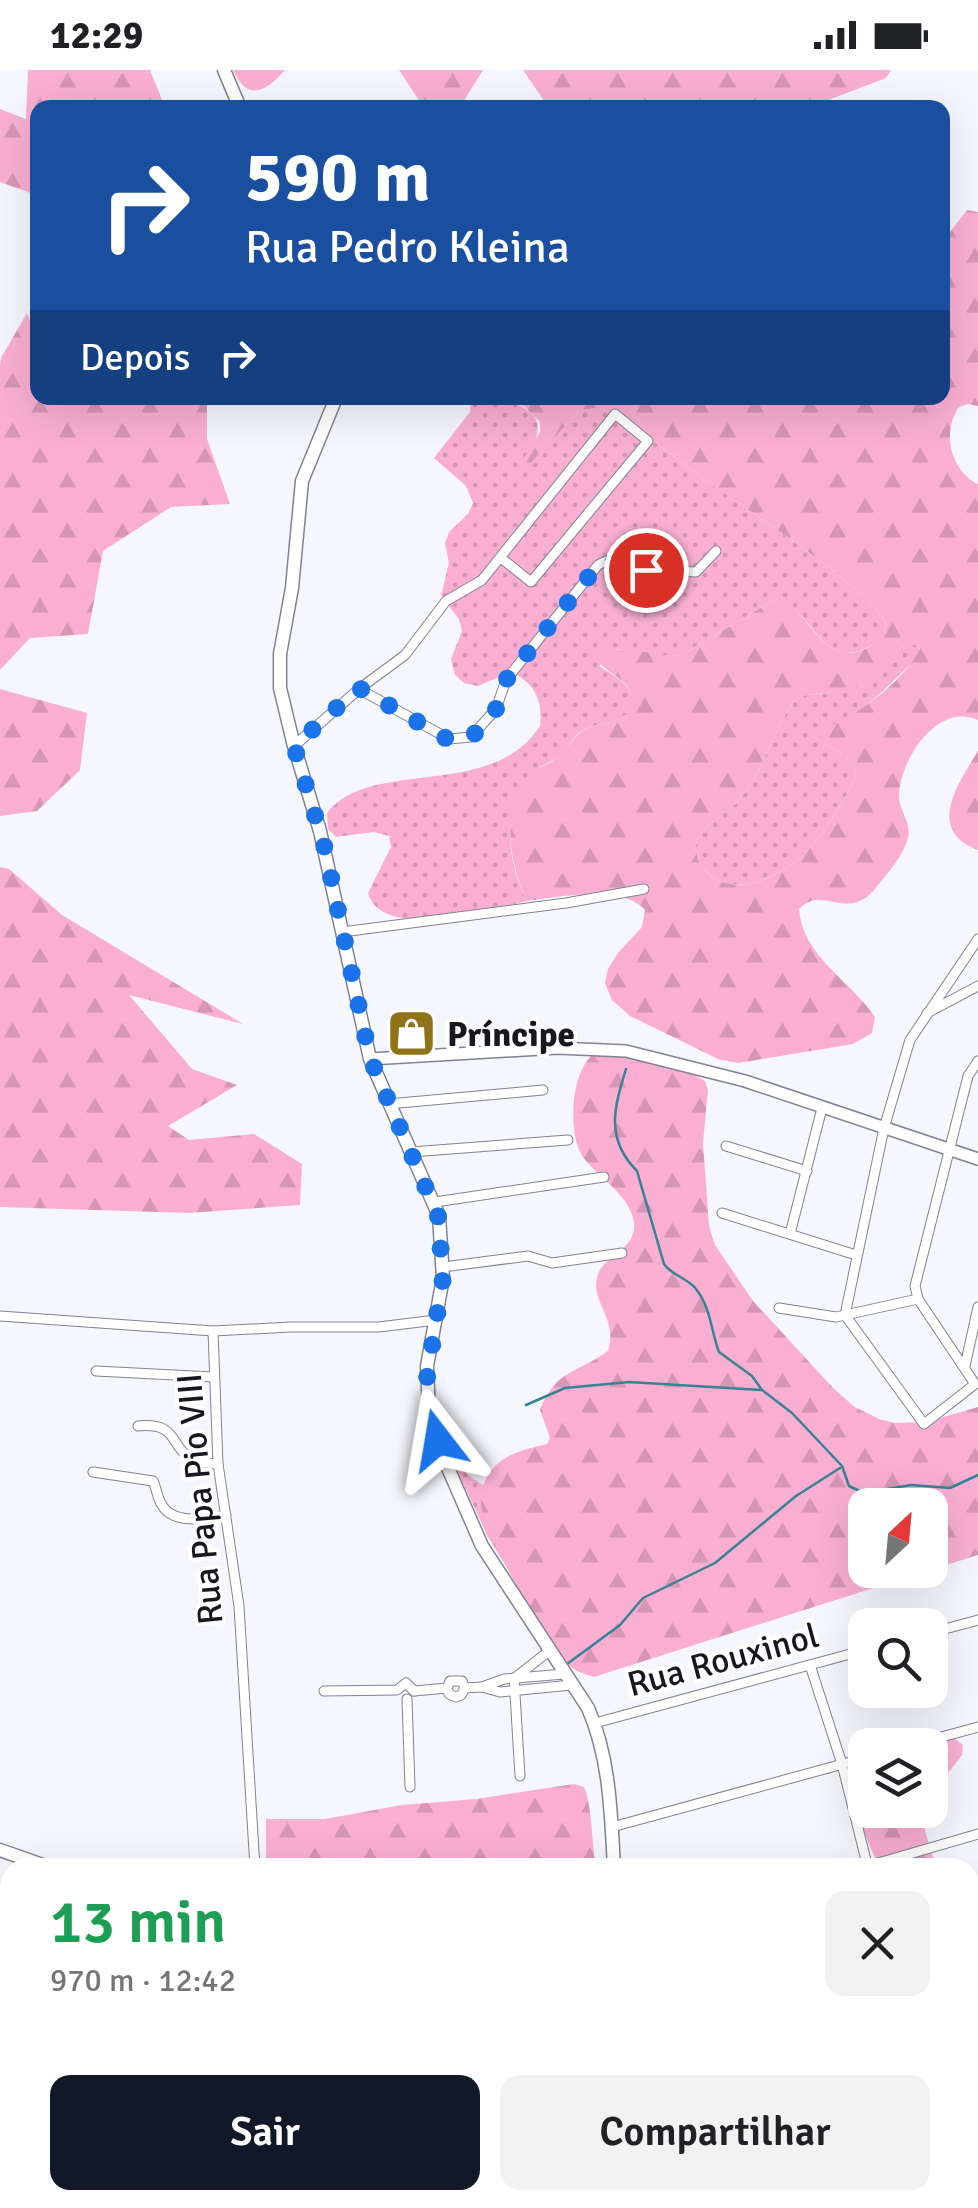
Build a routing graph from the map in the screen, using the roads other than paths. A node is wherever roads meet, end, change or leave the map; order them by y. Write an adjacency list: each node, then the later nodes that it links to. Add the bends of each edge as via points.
1 (224, 70): 2 (main road)
2 (237, 100)
3 (333, 405): 7 (main road, via 308,460 297,510 279,671)
4 (716, 552): 6 (street, via 696,572 606,560 598,565 506,680 496,709 471,738 449,740)
5 (500, 558): 5 (street, via 615,414 648,442 531,582); 6 (street, via 482,580 446,601 409,651)
6 (359, 688): 7 (street)
7 (294, 746): 9 (main road)
8 (644, 889): 9 (street)
9 (342, 932): 13 (main road)
10 (978, 939): 12 (street)
11 (978, 986): 12 (street)
12 (925, 1015): 18 (street, via 910,1040)
13 (370, 1058): 16 (main road); 17 (street, via 626,1051)
14 (978, 1061): 21 (street)
15 (543, 1090): 16 (street)
16 (388, 1104): 22 (main road)
17 (822, 1108): 18 (street); 24 (street)
18 (884, 1128): 21 (street); 30 (street)
19 (568, 1140): 22 (street)
20 (726, 1146): 24 (street)
21 (948, 1149): 23 (street); 32 (street, via 915,1286)
22 (411, 1152): 26 (main road)
23 (978, 1158)
24 (807, 1170): 28 (street)
25 (604, 1177): 26 (street)
26 (435, 1202): 31 (main road)
27 (722, 1213): 28 (street)
28 (790, 1234): 30 (street)
29 (622, 1252): 31 (street, via 552,1263 528,1256)
30 (856, 1255): 35 (street)
31 (443, 1267): 37 (main road)
32 (918, 1299): 35 (street); 39 (street)
33 (978, 1307): 39 (street)
34 (779, 1308): 35 (street)
35 (845, 1315): 42 (street, via 924,1424)
36 (0, 1316): 38 (street)
37 (437, 1320): 38 (street); 49 (main road, via 426,1384 429,1412 482,1546)
38 (214, 1332): 41 (street, Rua Papa Pio VIII)
39 (965, 1366): 42 (street)
40 (96, 1371): 41 (street)
41 (214, 1377): 44 (street, Rua Papa Pio VIII)
42 (976, 1385)
43 (138, 1426): 44 (street, via 165,1428 192,1461)
44 (218, 1464): 46 (street, Rua Papa Pio VIII)
45 (93, 1472): 46 (street, via 153,1481 168,1513 198,1520)
46 (226, 1515): 67 (street, Rua Papa Pio VIII, via 238,1592)
47 (978, 1620): 48 (street)
48 (948, 1628)
49 (549, 1652): 52 (street); 53 (main road)
50 (848, 1655): 51 (street, Rua Rouxinol)
51 (810, 1665): 58 (street, Rua Rouxinol); 62 (street)
52 (515, 1678): 53 (street); 54 (street); 56 (street)
53 (568, 1680): 56 (street); 58 (main road)
54 (482, 1687): 56 (street); 57 (street, via 454,1697 447,1688)
55 (324, 1691): 57 (street)
56 (514, 1692): 63 (street)
57 (410, 1695): 64 (street)
58 (595, 1723): 65 (main road)
59 (978, 1727): 60 (street)
60 (948, 1735)
61 (848, 1762): 62 (street)
62 (842, 1764): 65 (street); 69 (street)
63 (520, 1776)
64 (410, 1787)
65 (612, 1828): 68 (main road)
66 (978, 1834): 70 (street)
67 (254, 1858)
68 (614, 1858)
69 (864, 1858)
70 (897, 1858)

